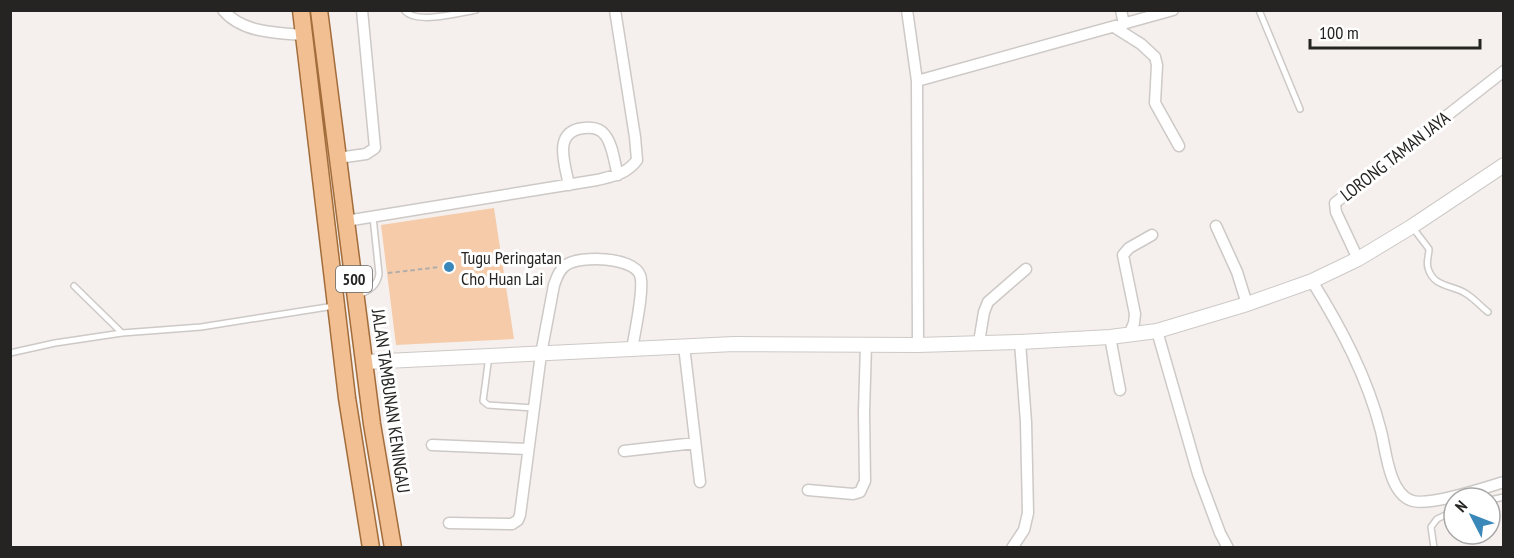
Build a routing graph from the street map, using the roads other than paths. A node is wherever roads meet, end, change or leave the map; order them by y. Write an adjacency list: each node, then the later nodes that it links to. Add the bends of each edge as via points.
1 (223, 10): 15 (street, via 250,28)
2 (302, 10): 15 (main road, 500)
3 (319, 10): 20 (main road, JALAN TAMBUNAN KENINGAU / 500)
4 (362, 10): 20 (street, via 375,148 366,154)
5 (404, 10): 13 (lane, via 410,16)
6 (429, 10): 13 (lane)
7 (476, 10): 13 (lane)
8 (615, 10): 22 (street, via 637,154 630,169)
9 (908, 10): 17 (street)
10 (1121, 10): 14 (street)
11 (1173, 10): 14 (street)
12 (1259, 10): 18 (lane)
13 (430, 18)
14 (1119, 26): 17 (street); 19 (street, via 1155,57 1155,104)
15 (304, 35): 35 (main road, 500)
16 (1503, 71): 29 (street, LORONG TAMAN JAYA, via 1335,203)
17 (917, 81): 44 (street)
18 (1300, 109)
19 (1179, 146)
20 (338, 158): 25 (main road, JALAN TAMBUNAN KENINGAU / 500)
21 (1503, 165): 27 (street)
22 (618, 175): 23 (street); 23 (street, via 605,136 598,129 575,129 567,134 563,147)
23 (569, 185): 24 (street)
24 (373, 217): 25 (street); 33 (lane, via 379,274 372,288)
25 (346, 221): 33 (main road, JALAN TAMBUNAN KENINGAU / 500)
26 (1216, 226): 34 (street, via 1231,255)
27 (1412, 227): 29 (street); 36 (lane, via 1427,246 1427,267 1432,276 1444,286 1464,292)
28 (1152, 235): 39 (street, via 1123,255 1135,314)
29 (1358, 259): 31 (street)
30 (1026, 269): 41 (street, via 988,302)
31 (1312, 281): 34 (street); 58 (street, via 1343,333 1366,383 1394,483 1404,497 1429,502)
32 (74, 286): 38 (lane)
33 (356, 296): 50 (main road, JALAN TAMBUNAN KENINGAU / 500)
34 (1247, 304): 37 (street)
35 (336, 306): 38 (lane, via 201,327); 62 (main road, 500)
36 (1488, 312)
37 (1157, 331): 39 (street); 65 (street, via 1198,474)
38 (122, 333): 47 (lane)
39 (1129, 335): 40 (street)
40 (1110, 337): 42 (street); 51 (street)
41 (979, 342): 42 (street); 44 (street)
42 (1020, 342): 64 (street, via 1028,513 1024,530)
43 (866, 345): 44 (street); 45 (street); 59 (street, via 863,487 853,494)
44 (918, 345)
45 (684, 346): 46 (street); 53 (street)
46 (632, 350): 48 (street); 48 (street, via 642,286 640,274 626,264 590,258 568,264 558,274)
47 (10, 353)
48 (541, 354): 49 (street); 52 (street)
49 (489, 356): 50 (street); 52 (lane, via 483,401 488,405)
50 (365, 362): 63 (main road, JALAN TAMBUNAN KENINGAU / 500)
51 (1120, 390)
52 (533, 408): 55 (street)
53 (695, 443): 56 (street); 57 (street)
54 (432, 445): 55 (street)
55 (528, 449): 61 (street, via 518,520 512,524)
56 (624, 451)
57 (700, 482)
58 (1503, 482)
59 (807, 490)
60 (1442, 516): 66 (lane, via 1431,527)
61 (449, 524)
62 (371, 548)
63 (393, 548)
64 (1012, 548)
65 (1228, 548)
66 (1434, 548)

